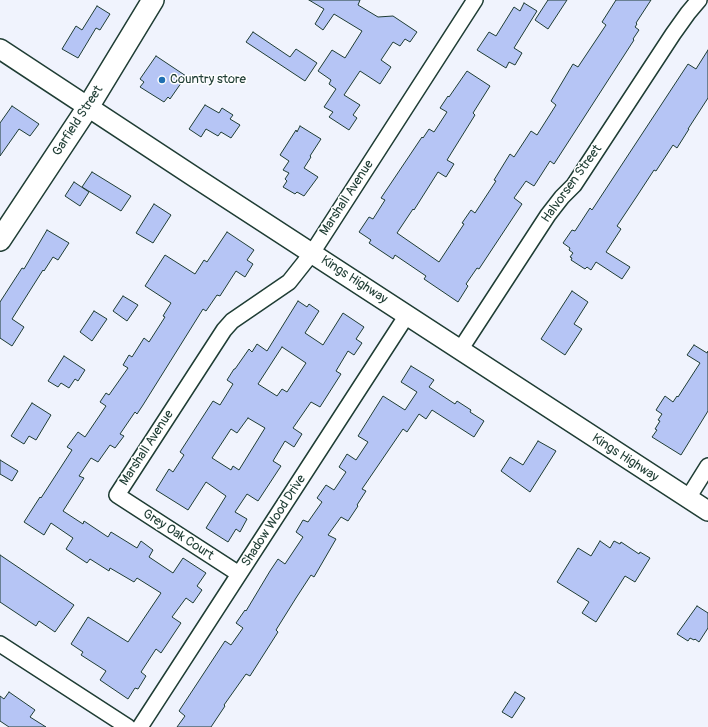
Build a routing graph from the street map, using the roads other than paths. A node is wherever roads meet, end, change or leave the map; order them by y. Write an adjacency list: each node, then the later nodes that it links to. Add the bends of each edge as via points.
1 (153, 0): 5 (main road, Garfield Street)
2 (474, 0): 7 (street, Marshall Avenue)
3 (699, 0): 9 (street, Halvorsen Street, via 629,99 574,185 548,215)
4 (0, 49): 5 (street, Kings Highway)
5 (88, 106): 6 (main road, Garfield Street); 7 (street, Kings Highway)
6 (0, 240)
7 (312, 253): 8 (street, Kings Highway); 11 (street, Marshall Avenue, via 289,282 232,321 224,330)
8 (407, 315): 9 (street, Kings Highway); 14 (street, Shadow Wood Drive)
9 (460, 350): 12 (street, Kings Highway)
10 (708, 466): 12 (street)
11 (117, 495): 14 (street, Grey Oak Court)
12 (688, 498): 13 (street, Kings Highway)
13 (708, 511)
14 (239, 574): 17 (street, Shadow Wood Drive)
15 (0, 644): 16 (street)
16 (128, 727)
17 (140, 727)

